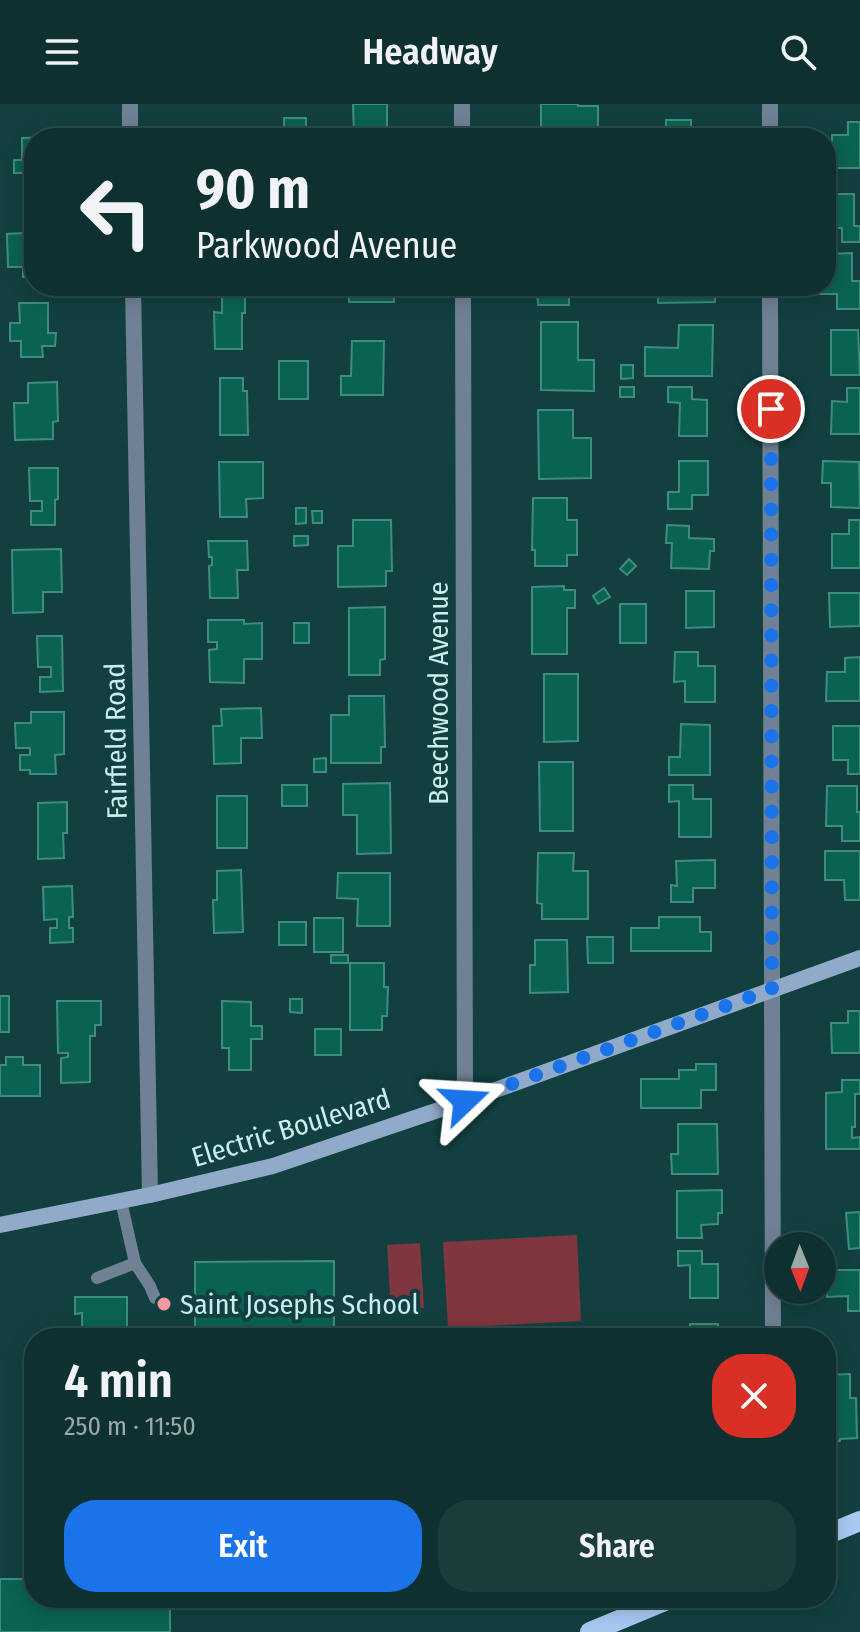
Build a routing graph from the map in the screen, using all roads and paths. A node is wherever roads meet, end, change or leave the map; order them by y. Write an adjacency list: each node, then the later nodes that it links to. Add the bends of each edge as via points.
1 (130, 104): 4 (street)
2 (462, 104): 5 (street)
3 (770, 104): 6 (street)
4 (130, 128)
5 (462, 128)
6 (770, 128)
7 (133, 296): 13 (street, Fairfield Road)
8 (463, 296): 12 (street, Beechwood Avenue)
9 (770, 296): 11 (street)
10 (860, 958): 11 (street, Electric Boulevard)
11 (772, 989): 12 (street, Electric Boulevard); 19 (street)
12 (465, 1101): 13 (street, Electric Boulevard, via 273,1166)
13 (150, 1195): 14 (street, Electric Boulevard)
14 (121, 1201): 15 (street, Electric Boulevard); 16 (lane)
15 (0, 1225)
16 (135, 1263): 17 (lane); 18 (lane)
17 (97, 1278)
18 (155, 1298)
19 (773, 1328)
20 (860, 1521): 21 (main road)
21 (836, 1531)
22 (648, 1608): 23 (main road)
23 (590, 1632)

